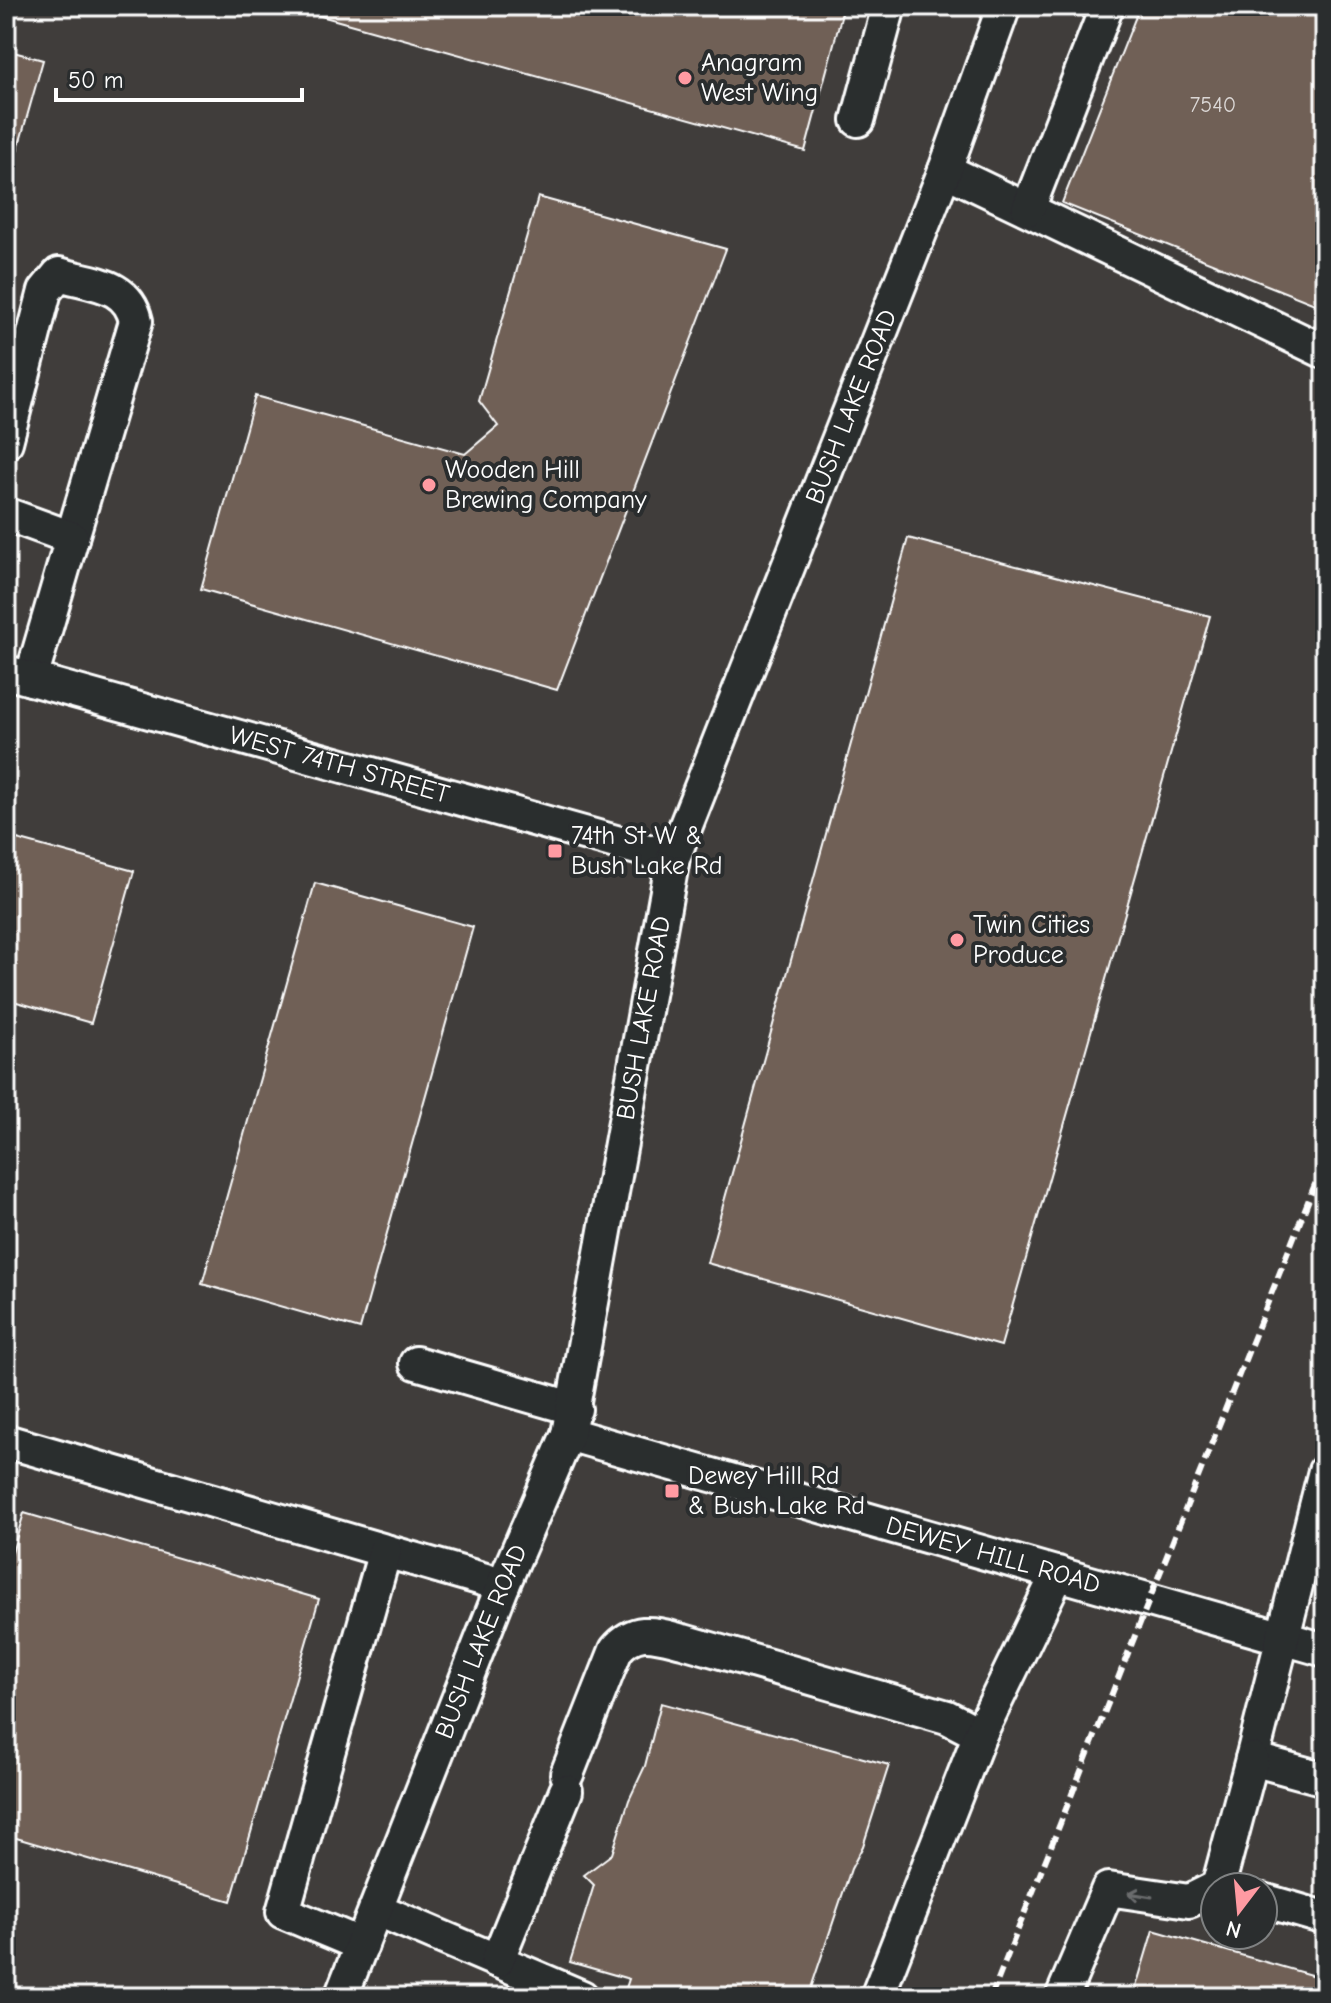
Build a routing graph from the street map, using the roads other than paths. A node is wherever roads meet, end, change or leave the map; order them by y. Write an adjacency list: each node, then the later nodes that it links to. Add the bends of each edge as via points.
1 (889, 6): 4 (street)
2 (1004, 6): 5 (street, BUSH LAKE ROAD)
3 (1107, 6): 6 (street)
4 (858, 120)
5 (945, 170): 6 (street); 12 (street, BUSH LAKE ROAD)
6 (1028, 209): 7 (street)
7 (1325, 352)
8 (6, 442): 10 (street, via 45,291 59,274 122,292 136,321)
9 (6, 514): 10 (street)
10 (72, 538): 11 (street)
11 (19, 676): 12 (street, WEST 74TH STREET)
12 (673, 858): 14 (street, BUSH LAKE ROAD)
13 (416, 1363): 14 (street, DEWEY HILL ROAD)
14 (571, 1421): 18 (street, DEWEY HILL ROAD); 19 (street, BUSH LAKE ROAD)
15 (6, 1441): 17 (street)
16 (1325, 1471): 20 (street)
17 (385, 1551): 19 (street); 30 (street, via 283,1912)
18 (1058, 1573): 20 (street, DEWEY HILL ROAD); 22 (street)
19 (503, 1585): 28 (street, BUSH LAKE ROAD)
20 (1285, 1638): 21 (street, DEWEY HILL ROAD); 23 (street)
21 (1325, 1650)
22 (980, 1734): 31 (street, via 947,1717 683,1641 639,1632 626,1637 616,1650); 34 (street)
23 (1252, 1759): 24 (street); 25 (street)
24 (1325, 1779)
25 (1221, 1871)
26 (1199, 1896): 35 (street, one-way to 35, via 1189,1901 1108,1889)
27 (1279, 1905): 29 (street)
28 (376, 1909): 30 (street, BUSH LAKE ROAD); 31 (street)
29 (1325, 1918)
30 (362, 1945): 32 (street, BUSH LAKE ROAD)
31 (497, 1961): 33 (street)
32 (341, 1997)
33 (582, 1997)
34 (877, 1997)
35 (1062, 1997)

